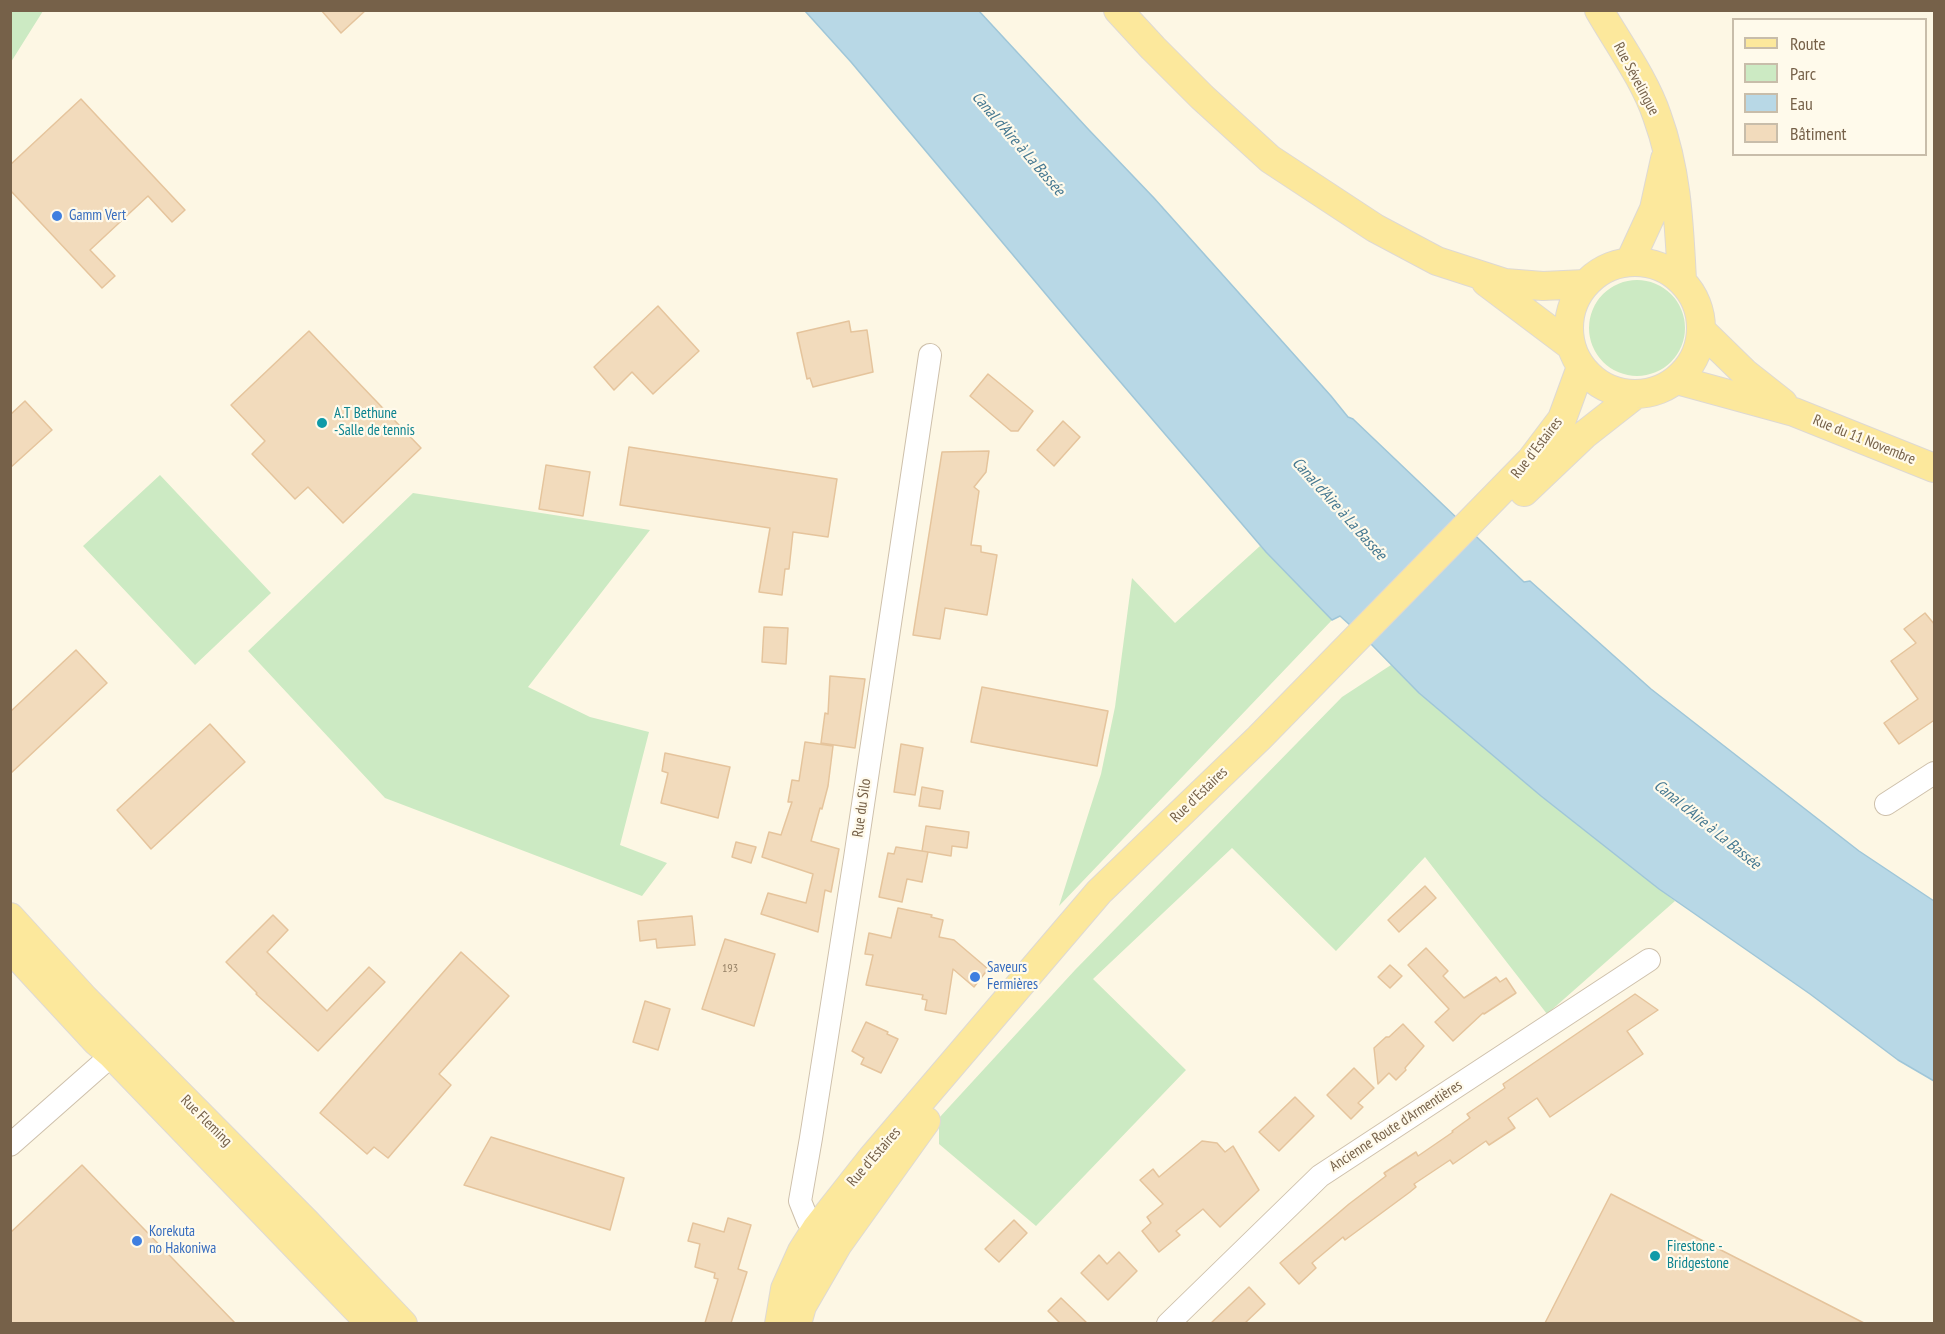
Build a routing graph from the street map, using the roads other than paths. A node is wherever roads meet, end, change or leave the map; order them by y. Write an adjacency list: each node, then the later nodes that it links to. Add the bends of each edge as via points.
1 (1118, 10): 5 (main road, via 1202,97 1270,159 1375,228 1437,261)
2 (1599, 10): 3 (main road, Rue Sévelingue, via 1645,89)
3 (1667, 151): 4 (main road, Rue Sévelingue, via 1653,209); 6 (main road, Rue Sévelingue, via 1678,204)
4 (1630, 261): 6 (main road, via 1658,265); 7 (main road, via 1613,265)
5 (1474, 274): 7 (main road, via 1505,283); 10 (main road)
6 (1682, 280): 8 (main road, via 1693,294)
7 (1585, 284): 10 (main road, via 1570,313 1569,329)
8 (1702, 331): 11 (main road, via 1695,358); 13 (main road, Rue du 11 Novembre, via 1745,373)
9 (930, 355): 23 (street, Rue du Silo, via 800,1201 808,1221)
10 (1576, 356): 12 (main road, via 1592,379 1620,393); 15 (main road, Rue d'Estaires, via 1562,419)
11 (1677, 380): 12 (main road, via 1658,391); 13 (main road, Rue du 11 Novembre)
12 (1635, 395): 15 (main road, Rue d'Estaires)
13 (1794, 412): 14 (main road, Rue du 11 Novembre)
14 (1935, 468)
15 (1490, 515): 23 (main road, via 1365,639 1110,907)
16 (1935, 773): 17 (street)
17 (1886, 804)
18 (10, 917): 26 (main road, Rue Fleming, via 84,998)
19 (10, 948): 21 (main road, Rue Fleming)
20 (1649, 960): 28 (street, Ancienne Route d'Armentières, via 1320,1176)
21 (112, 1055): 22 (street); 25 (main road, Rue Fleming)
22 (10, 1145)
23 (827, 1236): 24 (main road); 27 (main road, via 802,1251 785,1289)
24 (799, 1315)
25 (370, 1323)
26 (403, 1323)
27 (779, 1323)
28 (1168, 1323)

